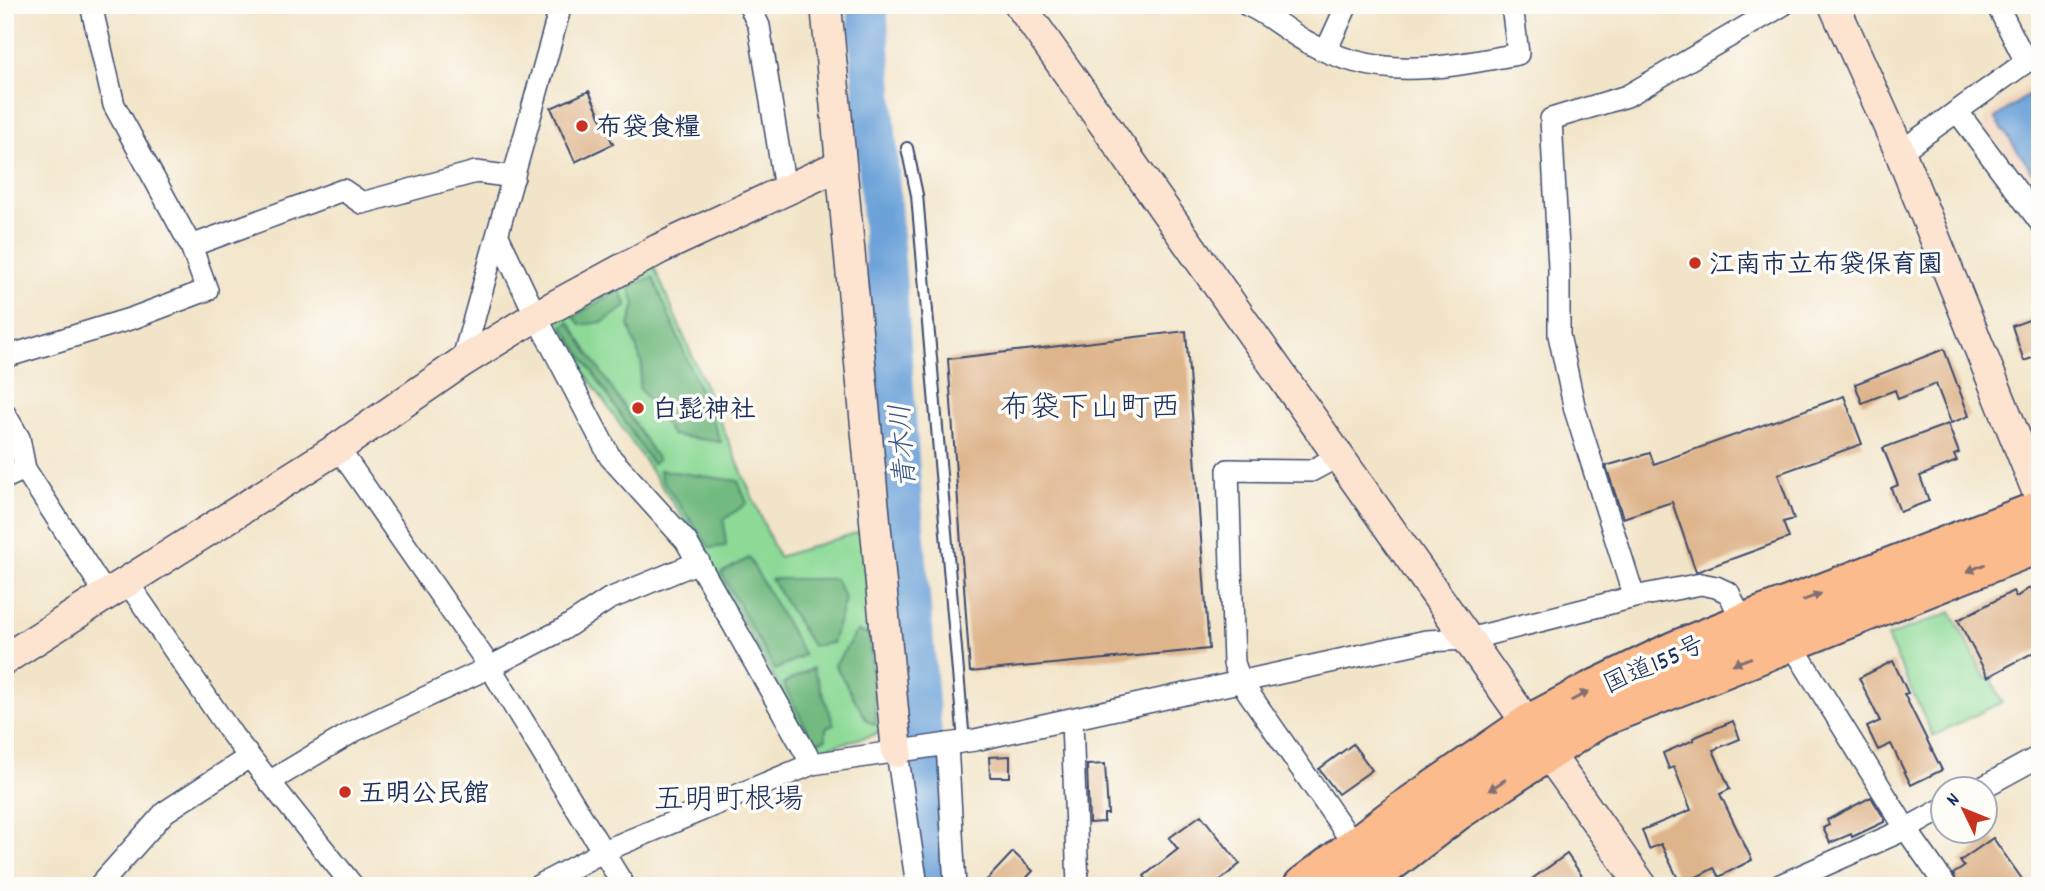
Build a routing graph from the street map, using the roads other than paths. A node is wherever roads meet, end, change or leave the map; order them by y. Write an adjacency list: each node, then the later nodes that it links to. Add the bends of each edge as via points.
1 (91, 5): 22 (street, via 114,104)
2 (561, 5): 18 (street)
3 (749, 5): 19 (street, via 759,26)
4 (826, 5): 17 (street)
5 (1020, 5): 28 (street)
6 (1247, 5): 12 (street)
7 (1347, 5): 12 (street)
8 (1513, 5): 12 (street, via 1518,54 1406,70 1343,59)
9 (1783, 5): 36 (street, via 1627,96 1551,119 1559,335 1575,410)
10 (1834, 5): 16 (street)
11 (1997, 5): 13 (street)
12 (1326, 51)
13 (2033, 57): 14 (street)
14 (1958, 111): 16 (street); 20 (street)
15 (907, 148): 45 (lane, via 917,195)
16 (1900, 152): 31 (street)
17 (840, 165): 19 (street); 46 (street)
18 (514, 177): 21 (street); 22 (street, via 476,172 362,203 343,190)
19 (785, 189): 23 (street, via 659,249)
20 (2040, 222)
21 (498, 236): 23 (street); 25 (street)
22 (191, 246): 24 (street, via 207,290 134,318)
23 (536, 316): 25 (street); 34 (street, via 610,457 686,541)
24 (5, 357)
25 (462, 362): 27 (street)
26 (5, 414): 29 (street, via 19,438)
27 (338, 448): 35 (street); 41 (street)
28 (1339, 456): 38 (street); 42 (street, via 1311,471 1228,470 1234,663)
29 (25, 469): 30 (street); 35 (street)
30 (5, 478)
31 (2040, 498)
32 (2040, 510): 37 (highway, 国道155号, one-way to 32)
33 (2040, 543): 39 (highway, 国道155号, one-way to 39)
34 (699, 562): 41 (street, via 609,599 562,630); 49 (street)
35 (117, 590): 40 (street); 48 (street)
36 (1634, 597): 37 (street, via 1701,584 1716,587 1729,593); 38 (street)
37 (1743, 623): 44 (highway, 国道155号, one-way to 37, via 1591,691)
38 (1469, 639): 42 (street, via 1426,641); 44 (street)
39 (1791, 643): 44 (highway, 国道155号, one-way to 44); 53 (street)
40 (5, 659)
41 (490, 667): 51 (street, via 354,730); 54 (street)
42 (1241, 682): 43 (street); 55 (street)
43 (1072, 720): 45 (street); 62 (street)
44 (1538, 738): 55 (highway, 国道155号, via 1457,811); 64 (street)
45 (950, 744): 46 (street); 61 (street)
46 (902, 751): 49 (street); 60 (street)
47 (2040, 756): 50 (street)
48 (250, 757): 51 (street); 56 (street, via 165,812)
49 (812, 764): 54 (street)
50 (2000, 777)
51 (269, 782): 57 (street)
52 (1930, 816): 53 (street)
53 (1906, 829): 65 (street); 66 (street)
54 (604, 851): 58 (street); 59 (street)
55 (1369, 873): 63 (highway, 国道155号)
56 (99, 886)
57 (353, 886)
58 (538, 886)
59 (624, 886)
60 (917, 886)
61 (955, 886)
62 (1079, 886)
63 (1303, 886)
64 (1642, 886)
65 (1778, 886)
66 (1946, 886)

